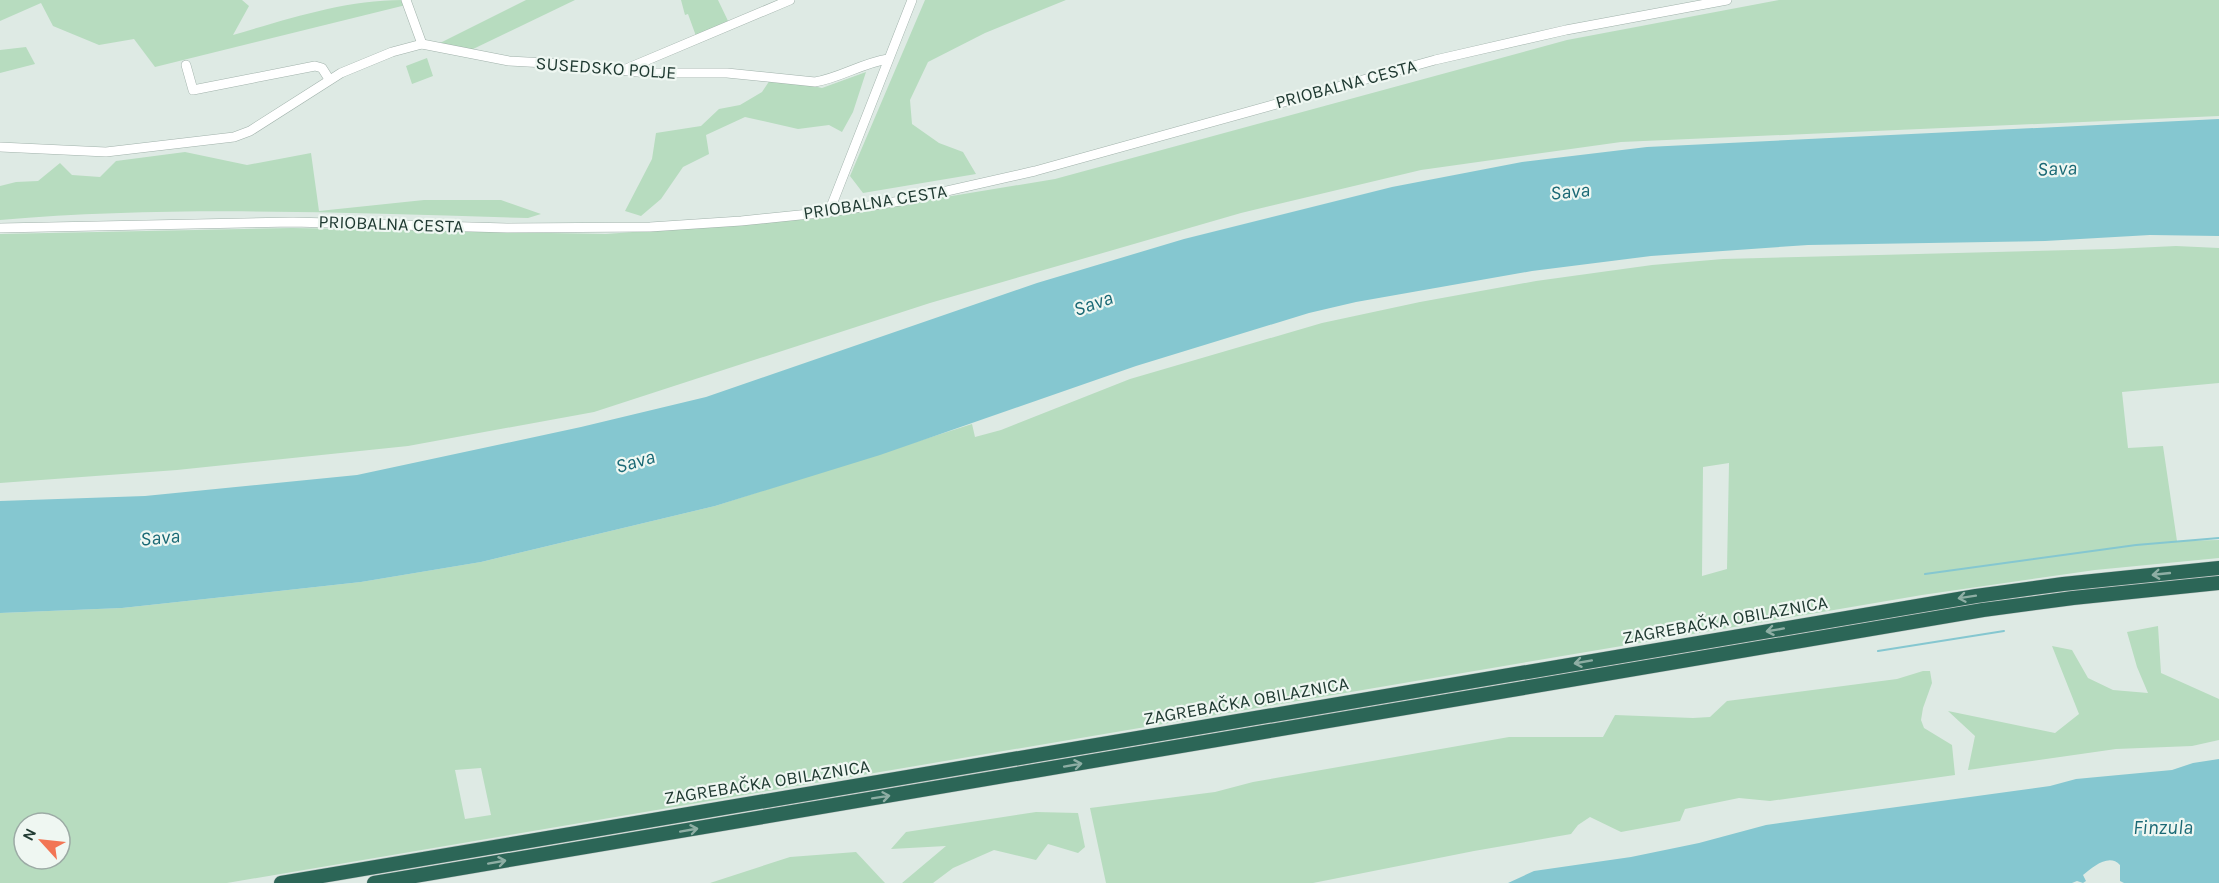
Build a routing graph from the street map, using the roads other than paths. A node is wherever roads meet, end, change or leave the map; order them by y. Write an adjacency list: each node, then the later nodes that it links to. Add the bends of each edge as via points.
1 (406, 0): 5 (street)
2 (790, 0): 8 (street)
3 (912, 0): 6 (street)
4 (1727, 0): 11 (street, PRIOBALNA CESTA, via 1566,30 1435,60 1035,171 907,200)
5 (422, 44): 8 (street, SUSEDSKO POLJE, via 500,60); 9 (street, SUSEDSKO POLJE, via 365,62)
6 (888, 60): 8 (street, SUSEDSKO POLJE, via 815,82 727,73); 11 (street)
7 (186, 65): 9 (street, via 193,90 315,66 322,68)
8 (624, 70)
9 (329, 79): 10 (street, SUSEDSKO POLJE, via 250,131 234,137 106,152)
10 (0, 147)
11 (829, 212): 12 (street, PRIOBALNA CESTA, via 650,227 507,228 293,222)
12 (0, 228)
13 (2219, 568): 15 (highway, ZAGREBAČKA OBILAZNICA, one-way to 15, via 1976,596)
14 (2219, 583): 16 (highway, ZAGREBAČKA OBILAZNICA, one-way to 14, via 1983,610)
15 (281, 883)
16 (374, 883)

